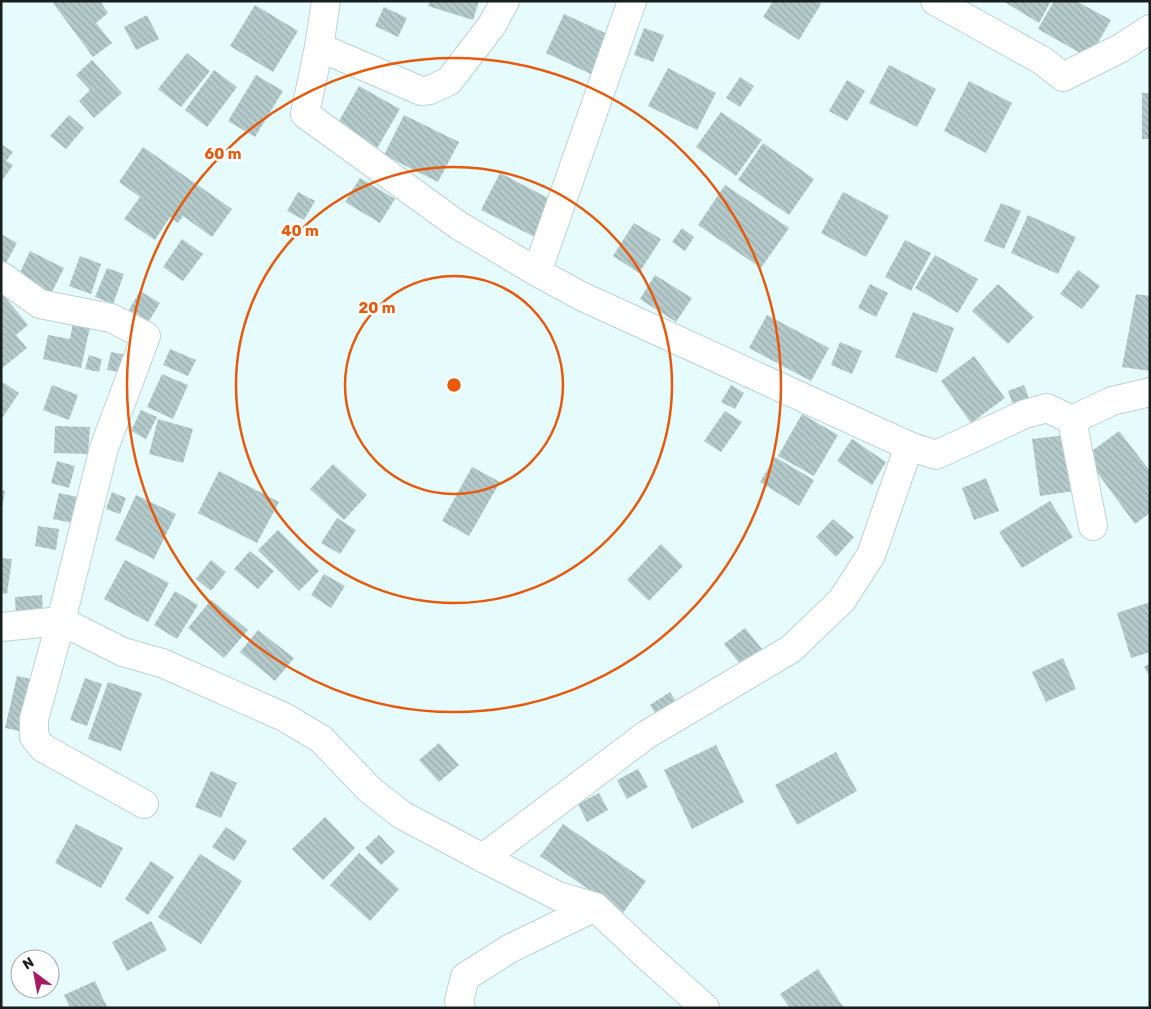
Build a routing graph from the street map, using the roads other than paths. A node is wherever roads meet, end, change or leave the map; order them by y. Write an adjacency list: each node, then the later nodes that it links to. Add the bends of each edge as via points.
1 (326, 1): 6 (street)
2 (505, 1): 6 (street, via 492,25 449,81 430,90 421,90)
3 (632, 1): 7 (street)
4 (935, 1): 5 (street, via 1043,61 1063,77)
5 (1150, 30)
6 (318, 47): 7 (street, via 305,114 458,225)
7 (537, 272): 11 (street, via 581,296)
8 (1, 276): 13 (street, via 40,304 112,318 146,336 104,448)
9 (1150, 392): 10 (street, via 1112,401)
10 (1072, 420): 11 (street, via 1047,408 1026,414 936,455); 12 (street)
11 (909, 446): 16 (street, via 870,555 842,600 791,649 646,735)
12 (1093, 526)
13 (61, 620): 14 (street); 15 (street, via 34,719 34,737 42,748); 16 (street, via 123,652 162,663 284,717 321,739 370,790 402,815)
14 (1, 627)
15 (144, 804)
16 (482, 858): 17 (street, via 558,896)
17 (595, 907): 18 (street, via 509,949 465,978 459,1001); 19 (street)
18 (461, 1008)
19 (705, 1008)

